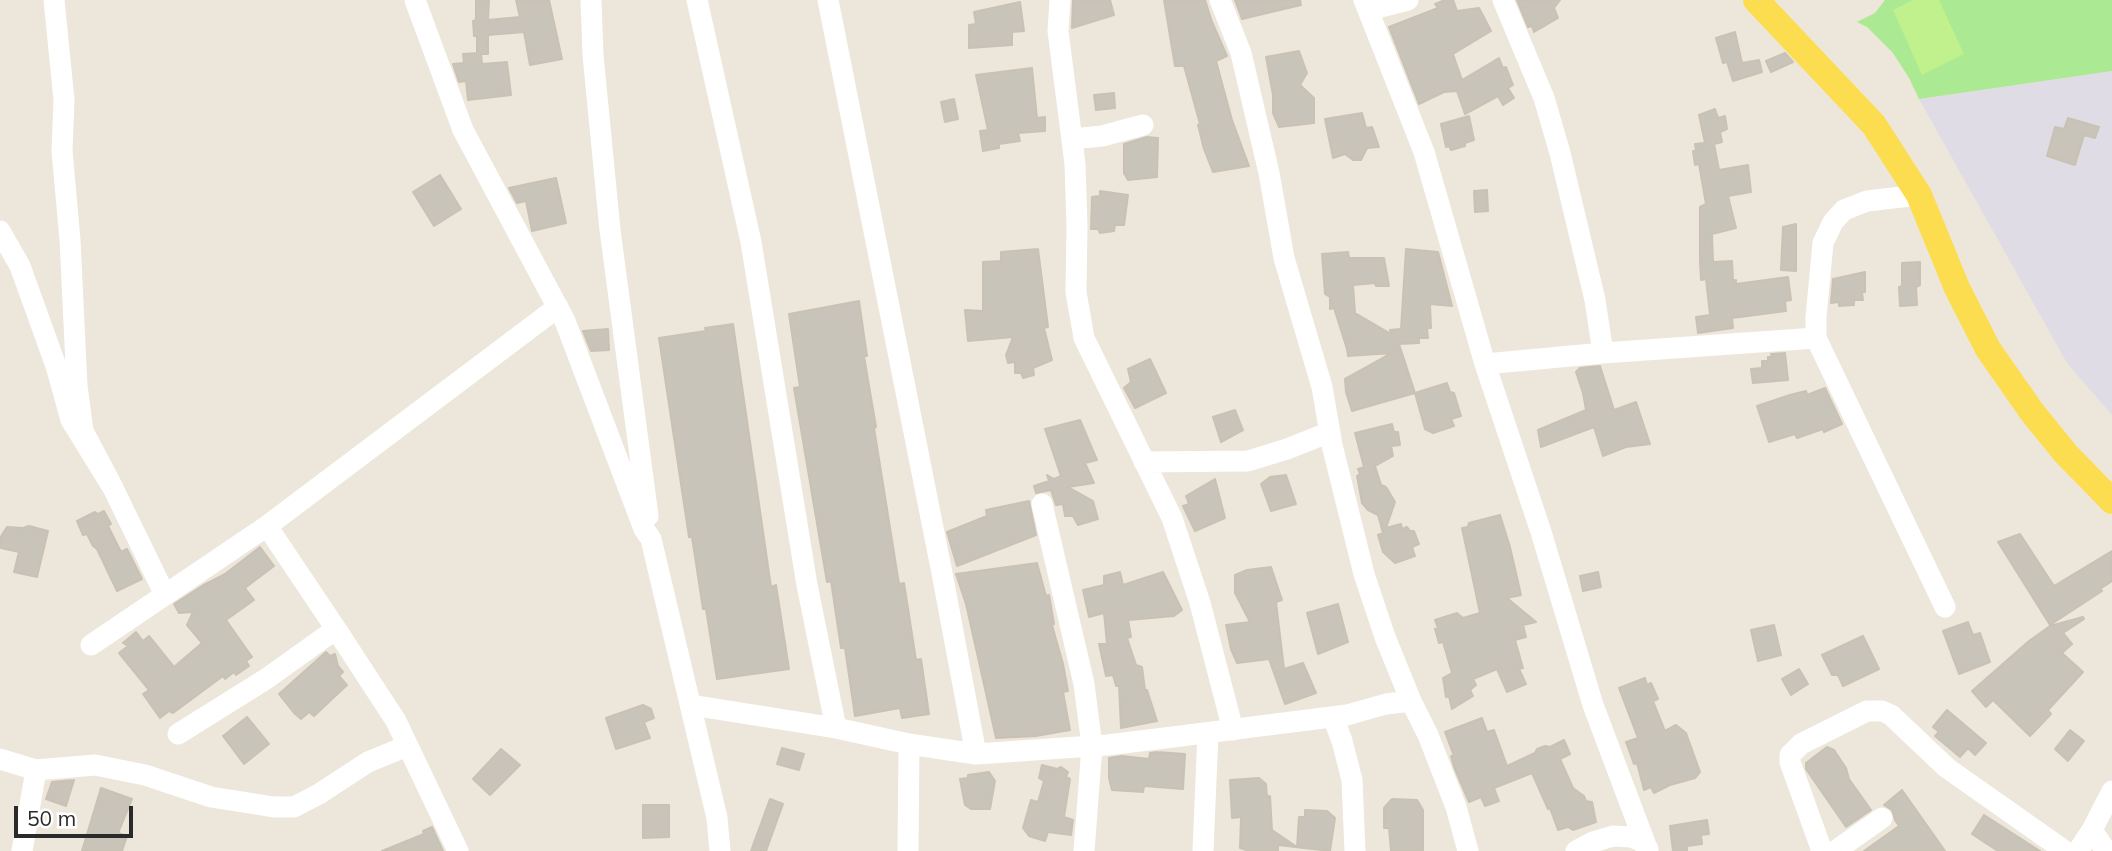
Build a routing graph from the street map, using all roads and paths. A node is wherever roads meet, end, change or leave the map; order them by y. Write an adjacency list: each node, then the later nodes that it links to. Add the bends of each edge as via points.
1 (54, 0): 22 (street, via 64,100 62,151 77,386 83,431)
2 (415, 0): 16 (street, via 463,130)
3 (591, 0): 26 (street, via 610,230)
4 (697, 0): 34 (street, via 751,242 807,585)
5 (828, 0): 41 (street)
6 (1060, 0): 13 (street, via 1058,31)
7 (1220, 0): 20 (street, via 1241,52 1284,258 1322,387)
8 (1408, 0): 11 (street)
9 (1503, 0): 18 (street, via 1544,98 1560,153)
10 (1756, 0): 14 (main road, via 1874,125)
11 (1367, 5): 19 (street, via 1424,152)
12 (1143, 125): 13 (street)
13 (1072, 139): 21 (street, via 1076,292 1084,338)
14 (1919, 195): 17 (street, via 1867,201 1844,211 1833,222 1823,243); 23 (main road, via 1988,349 2032,412)
15 (0, 231): 22 (street, via 20,266 71,420)
16 (558, 307): 25 (street); 26 (street)
17 (1816, 338): 18 (street); 28 (street)
18 (1603, 353): 19 (street)
19 (1485, 364): 47 (street, via 1593,705)
20 (1330, 432): 21 (street, via 1248,461); 31 (street, via 1364,574)
21 (1144, 462): 35 (street, via 1180,542)
22 (113, 488): 27 (street)
23 (2112, 501)
24 (1042, 504): 40 (street, via 1084,684)
25 (267, 526): 27 (street); 29 (street)
26 (651, 539): 32 (street)
27 (165, 595): 30 (street)
28 (1945, 607)
29 (336, 629): 37 (street); 39 (street)
30 (91, 645)
31 (1411, 701): 33 (street); 55 (street, via 1456,807)
32 (691, 705): 34 (street); 50 (street)
33 (1333, 717): 35 (street); 54 (street, via 1352,780)
34 (836, 728): 38 (street)
35 (1233, 730): 36 (street)
36 (1208, 733): 40 (street); 53 (street)
37 (178, 734)
38 (909, 744): 41 (street); 51 (street)
39 (407, 746): 43 (street, via 368,762 294,807 211,797 145,775 95,765); 49 (street)
40 (1092, 746): 41 (street); 52 (street)
41 (976, 754)
42 (0, 759): 43 (street)
43 (36, 770): 48 (street)
44 (2112, 791): 46 (street)
45 (1882, 818): 58 (street)
46 (2092, 830): 60 (street); 61 (street)
47 (1648, 850): 56 (street, via 1631,837 1612,836)
48 (22, 851)
49 (458, 851)
50 (720, 851)
51 (908, 851)
52 (1084, 851)
53 (1203, 851)
54 (1355, 851)
55 (1468, 851)
56 (1576, 851)
57 (1822, 851): 59 (street, via 1790,755 1801,744 1867,711 1882,711 1947,768)
58 (1835, 851)
59 (2065, 851)
60 (2078, 851)
61 (2106, 851)

